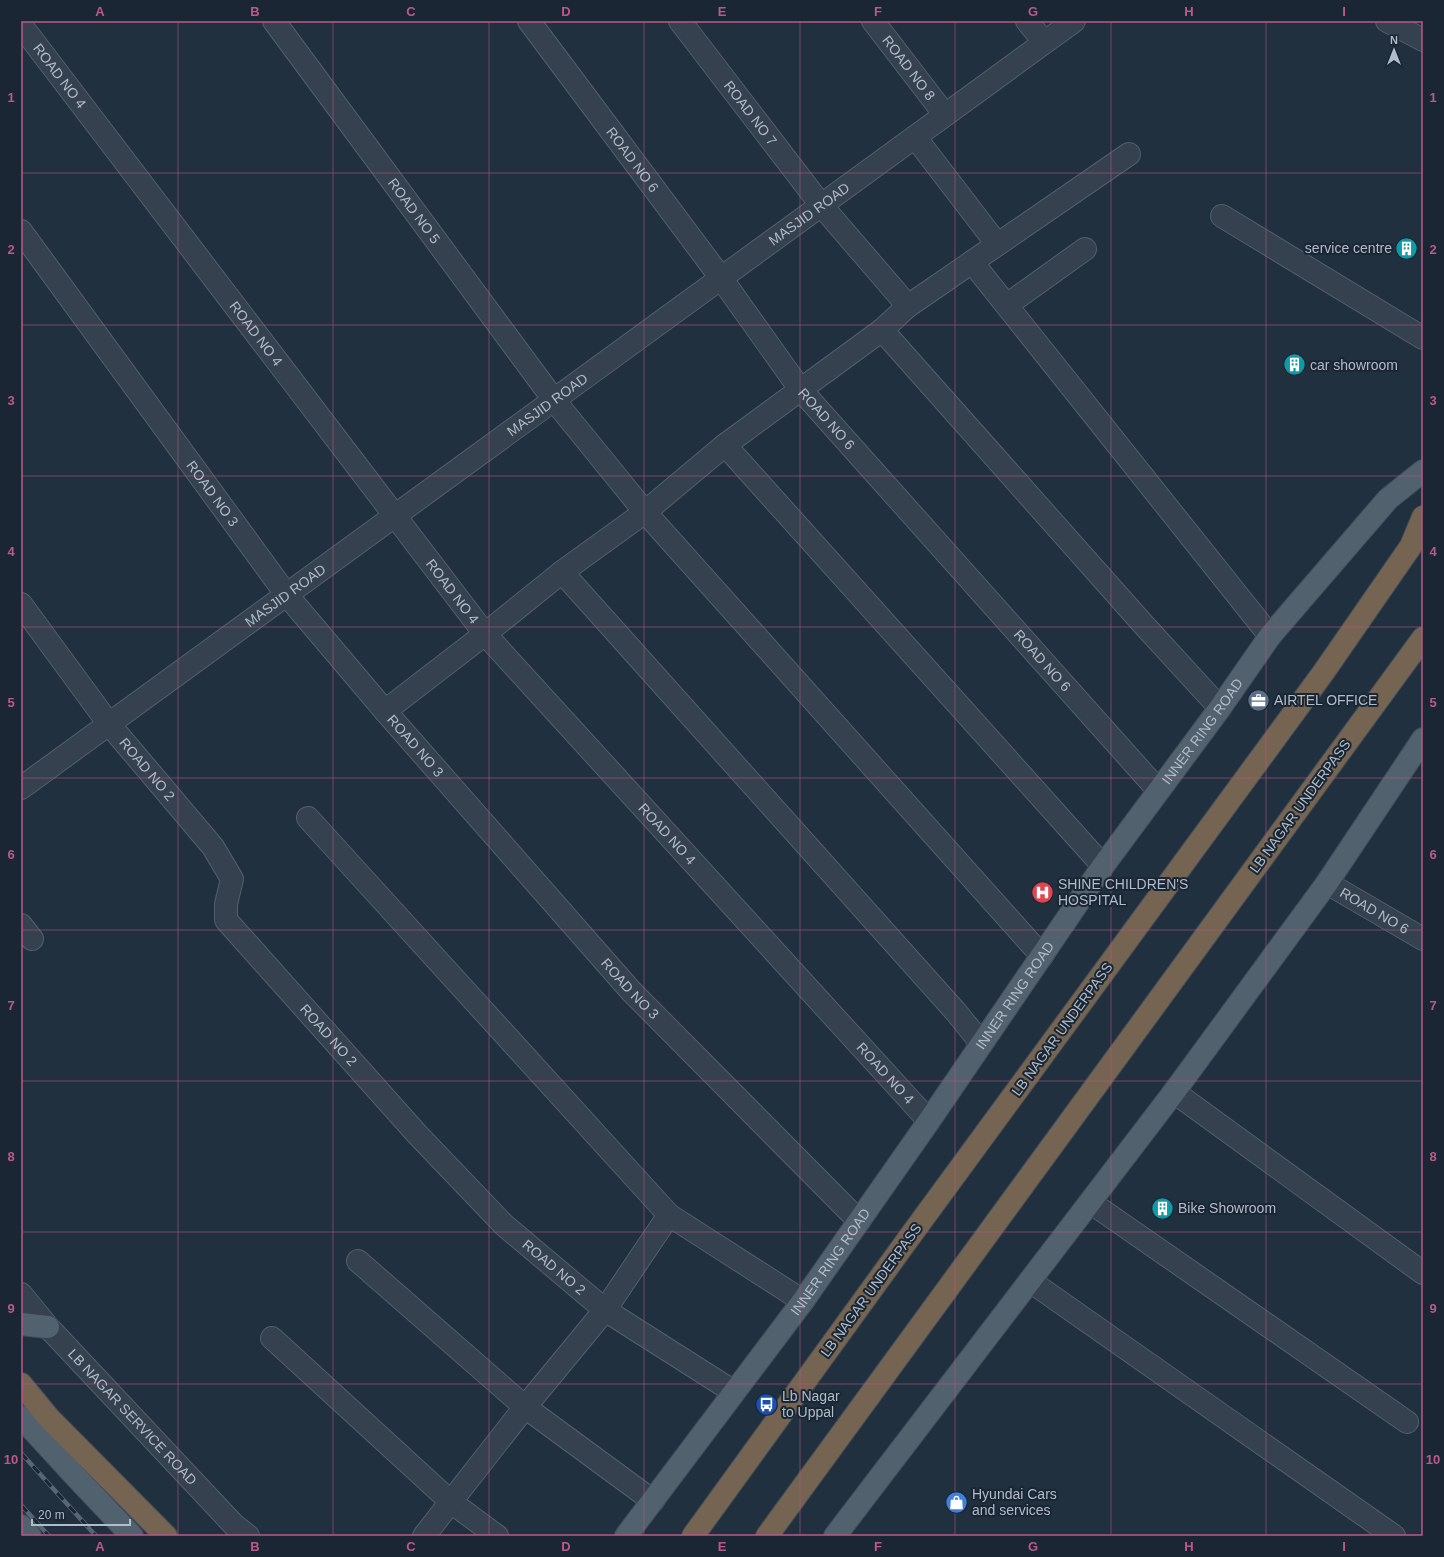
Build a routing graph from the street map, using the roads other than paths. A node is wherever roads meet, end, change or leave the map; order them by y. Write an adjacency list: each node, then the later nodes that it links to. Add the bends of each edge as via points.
1 (274, 21): 26 (street, ROAD NO 5)
2 (528, 21): 20 (street, ROAD NO 6)
3 (680, 21): 14 (street, ROAD NO 7)
4 (873, 21): 11 (street, ROAD NO 8)
5 (1027, 21): 10 (street)
6 (1074, 21): 10 (street, MASJID ROAD)
7 (1388, 21): 9 (street)
8 (22, 23): 30 (street, ROAD NO 4)
9 (1423, 40)
10 (1044, 42): 11 (street, MASJID ROAD)
11 (945, 115): 12 (street, MASJID ROAD)
12 (915, 137): 14 (street, MASJID ROAD); 17 (street)
13 (1129, 154): 17 (street)
14 (821, 205): 20 (street, MASJID ROAD); 22 (street, ROAD NO 7)
15 (1222, 216): 24 (street)
16 (21, 231): 33 (street, ROAD NO 3)
17 (997, 244): 19 (street)
18 (1085, 249): 21 (street)
19 (972, 262): 21 (street); 22 (street)
20 (721, 278): 25 (street, ROAD NO 6); 26 (street, MASJID ROAD)
21 (1007, 305): 36 (street)
22 (908, 306): 23 (street)
23 (882, 330): 25 (street); 38 (street)
24 (1423, 338)
25 (800, 389): 27 (street); 43 (street, ROAD NO 6)
26 (554, 400): 29 (street, ROAD NO 5); 30 (street, MASJID ROAD)
27 (725, 445): 29 (street); 45 (street)
28 (1423, 471): 36 (main road, INNER RING ROAD, via 1388,499)
29 (645, 512): 32 (street); 48 (street, ROAD NO 5)
30 (395, 516): 33 (street, MASJID ROAD); 35 (street, ROAD NO 4)
31 (1423, 517): 79 (highway, LB NAGAR UNDERPASS, via 1411,546 1322,673)
32 (562, 572): 35 (street); 49 (street, via 951,1006)
33 (286, 594): 39 (street, ROAD NO 3); 40 (street, MASJID ROAD)
34 (21, 604): 40 (street, ROAD NO 2)
35 (485, 634): 39 (street); 51 (street, ROAD NO 4)
36 (1270, 636): 38 (main road, INNER RING ROAD)
37 (1423, 638): 80 (highway, LB NAGAR UNDERPASS)
38 (1220, 708): 43 (main road, INNER RING ROAD)
39 (385, 711): 54 (street, ROAD NO 3, via 631,991)
40 (109, 724): 42 (street, MASJID ROAD); 60 (street, ROAD NO 2, via 213,847 228,872 232,879 226,904 226,920 417,1134 504,1225)
41 (1423, 739): 46 (main road)
42 (21, 788)
43 (1158, 790): 45 (main road, INNER RING ROAD)
44 (308, 818): 53 (street)
45 (1102, 866): 48 (main road, INNER RING ROAD)
46 (1327, 883): 47 (street, ROAD NO 6); 50 (main road)
47 (1423, 939)
48 (1042, 956): 49 (main road, INNER RING ROAD)
49 (981, 1043): 51 (main road, INNER RING ROAD)
50 (1174, 1092): 52 (main road); 56 (street)
51 (929, 1121): 54 (main road, INNER RING ROAD)
52 (1090, 1202): 57 (main road); 68 (street)
53 (669, 1215): 59 (street); 60 (street)
54 (859, 1221): 59 (main road, INNER RING ROAD)
55 (358, 1261): 66 (street)
56 (1423, 1273)
57 (1030, 1281): 81 (main road); 82 (street)
58 (21, 1294): 62 (street, LB NAGAR SERVICE ROAD)
59 (803, 1301): 65 (main road, INNER RING ROAD)
60 (606, 1310): 65 (street, ROAD NO 2); 66 (street)
61 (21, 1324): 62 (main road)
62 (48, 1326): 75 (street, LB NAGAR SERVICE ROAD, via 234,1525)
63 (272, 1338): 70 (street)
64 (21, 1384): 74 (highway, via 49,1418)
65 (734, 1392): 69 (main road, INNER RING ROAD)
66 (525, 1407): 69 (street); 70 (street)
67 (21, 1417): 73 (main road)
68 (1407, 1422)
69 (653, 1500): 78 (main road, INNER RING ROAD)
70 (451, 1502): 76 (street); 77 (street)
71 (21, 1526): 72 (main road)
72 (30, 1536)
73 (132, 1536)
74 (166, 1536)
75 (248, 1536)
76 (424, 1536)
77 (497, 1536)
78 (626, 1536)
79 (693, 1536)
80 (767, 1536)
81 (835, 1536)
82 (1394, 1536)

